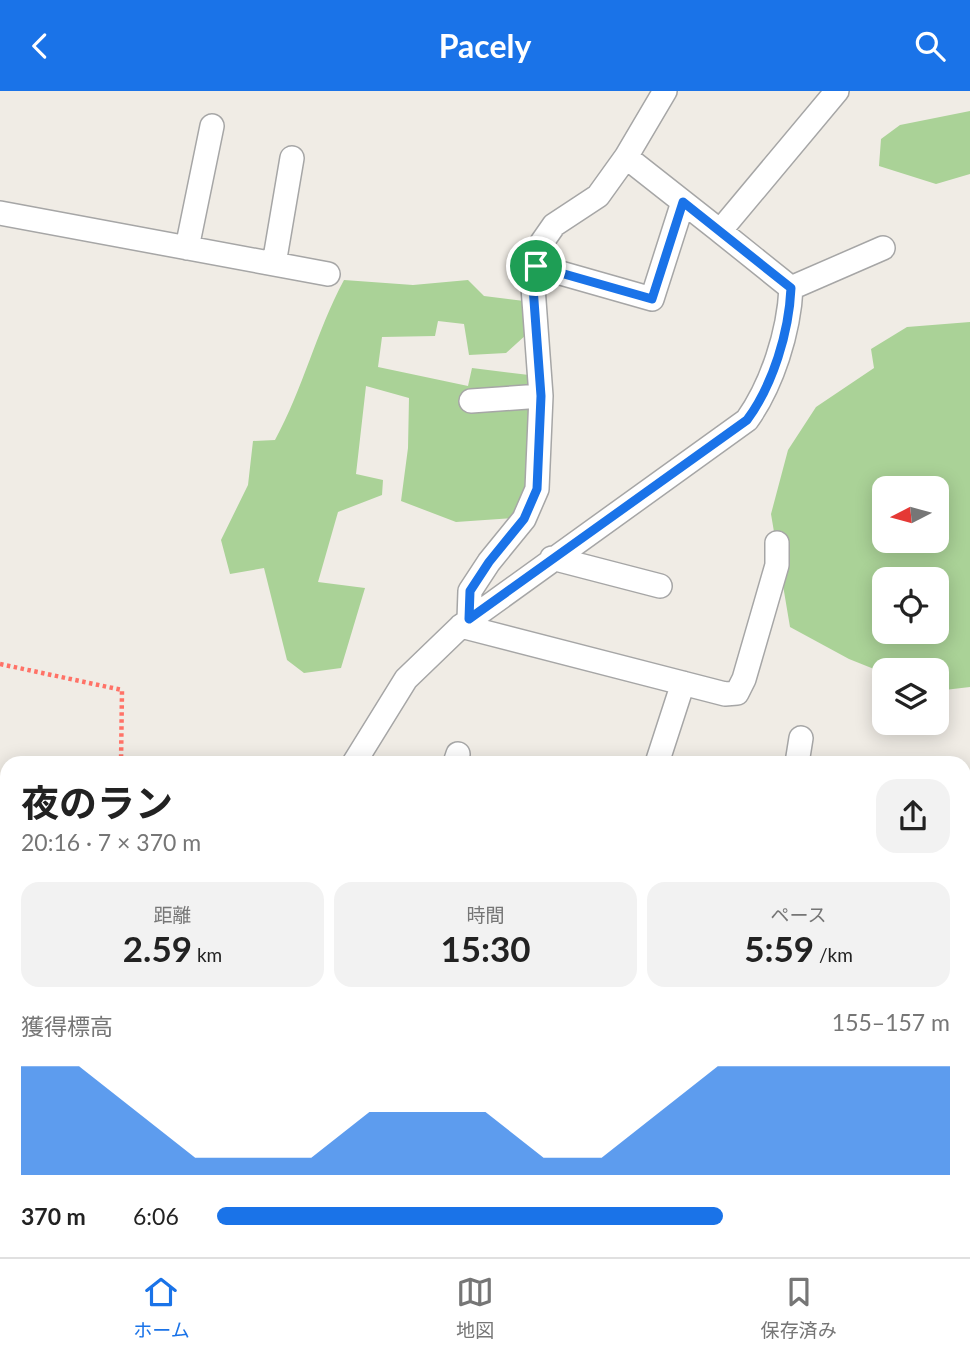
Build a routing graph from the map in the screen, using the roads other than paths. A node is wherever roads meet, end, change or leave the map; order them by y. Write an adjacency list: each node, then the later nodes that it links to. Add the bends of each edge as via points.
1 (665, 91): 4 (street)
2 (837, 91): 8 (street)
3 (212, 126): 9 (street)
4 (626, 157): 6 (street); 12 (street, via 598,197 554,225 538,249)
5 (292, 158): 11 (street)
6 (683, 202): 8 (street); 12 (street, via 652,299)
7 (0, 213): 9 (street)
8 (720, 231): 14 (street)
9 (187, 248): 11 (street)
10 (883, 248): 14 (street)
11 (274, 264): 13 (street)
12 (536, 266): 15 (street, via 533,287)
13 (328, 274)
14 (791, 288): 18 (street, via 790,308 764,397 747,420)
15 (541, 396): 16 (street); 20 (street, via 537,489 524,519 470,591)
16 (471, 401)
17 (776, 543): 21 (street, via 777,565 737,693)
18 (552, 558): 19 (street); 20 (street)
19 (660, 586)
20 (465, 623): 21 (street); 23 (street, via 406,679)
21 (683, 683): 24 (street)
22 (801, 738): 25 (street)
23 (358, 756)
24 (659, 756)
25 (798, 756)

